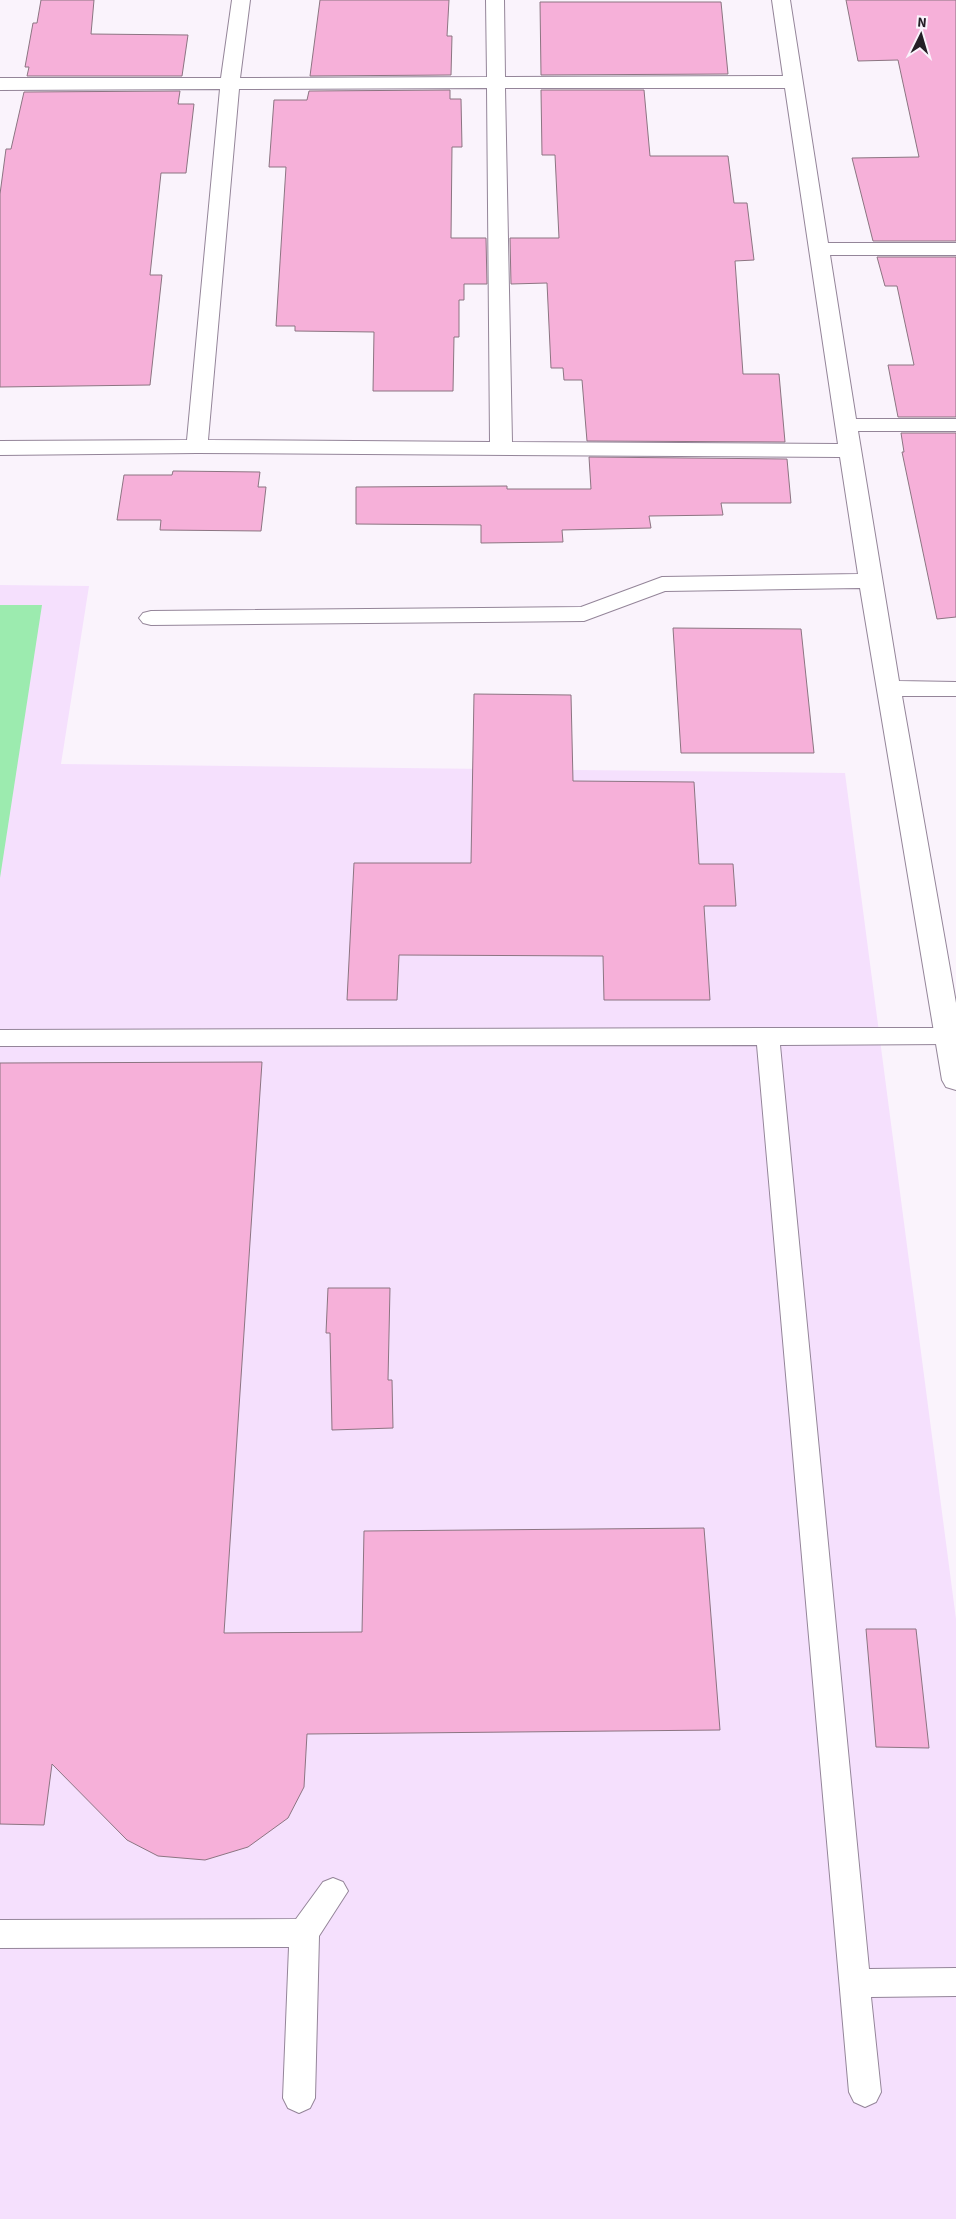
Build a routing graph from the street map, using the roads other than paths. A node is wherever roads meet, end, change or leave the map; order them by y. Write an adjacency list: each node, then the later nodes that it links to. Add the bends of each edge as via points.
1 (242, 0): 5 (street)
2 (495, 0): 7 (street)
3 (781, 0): 4 (street)
4 (795, 82): 7 (street); 9 (street)
5 (230, 83): 6 (street); 7 (street); 12 (street)
6 (0, 84)
7 (497, 84): 14 (street)
8 (956, 249): 9 (street)
9 (821, 250): 10 (street)
10 (847, 425): 11 (street); 15 (street)
11 (956, 425)
12 (197, 446): 13 (street); 14 (street)
13 (0, 448)
14 (501, 449): 15 (street)
15 (851, 451): 16 (street)
16 (870, 581): 17 (street, via 662,584 584,614); 18 (street)
17 (151, 618)
18 (889, 688): 19 (street); 20 (street)
19 (956, 689)
20 (946, 951): 22 (street)
21 (768, 1036): 22 (lane); 23 (lane); 29 (lane)
22 (949, 1036): 24 (street)
23 (0, 1038)
24 (956, 1080)
25 (333, 1892): 26 (lane)
26 (304, 1933): 27 (lane); 31 (lane)
27 (0, 1934)
28 (956, 1982): 29 (lane)
29 (855, 1983): 30 (lane)
30 (865, 2092)
31 (299, 2098)

